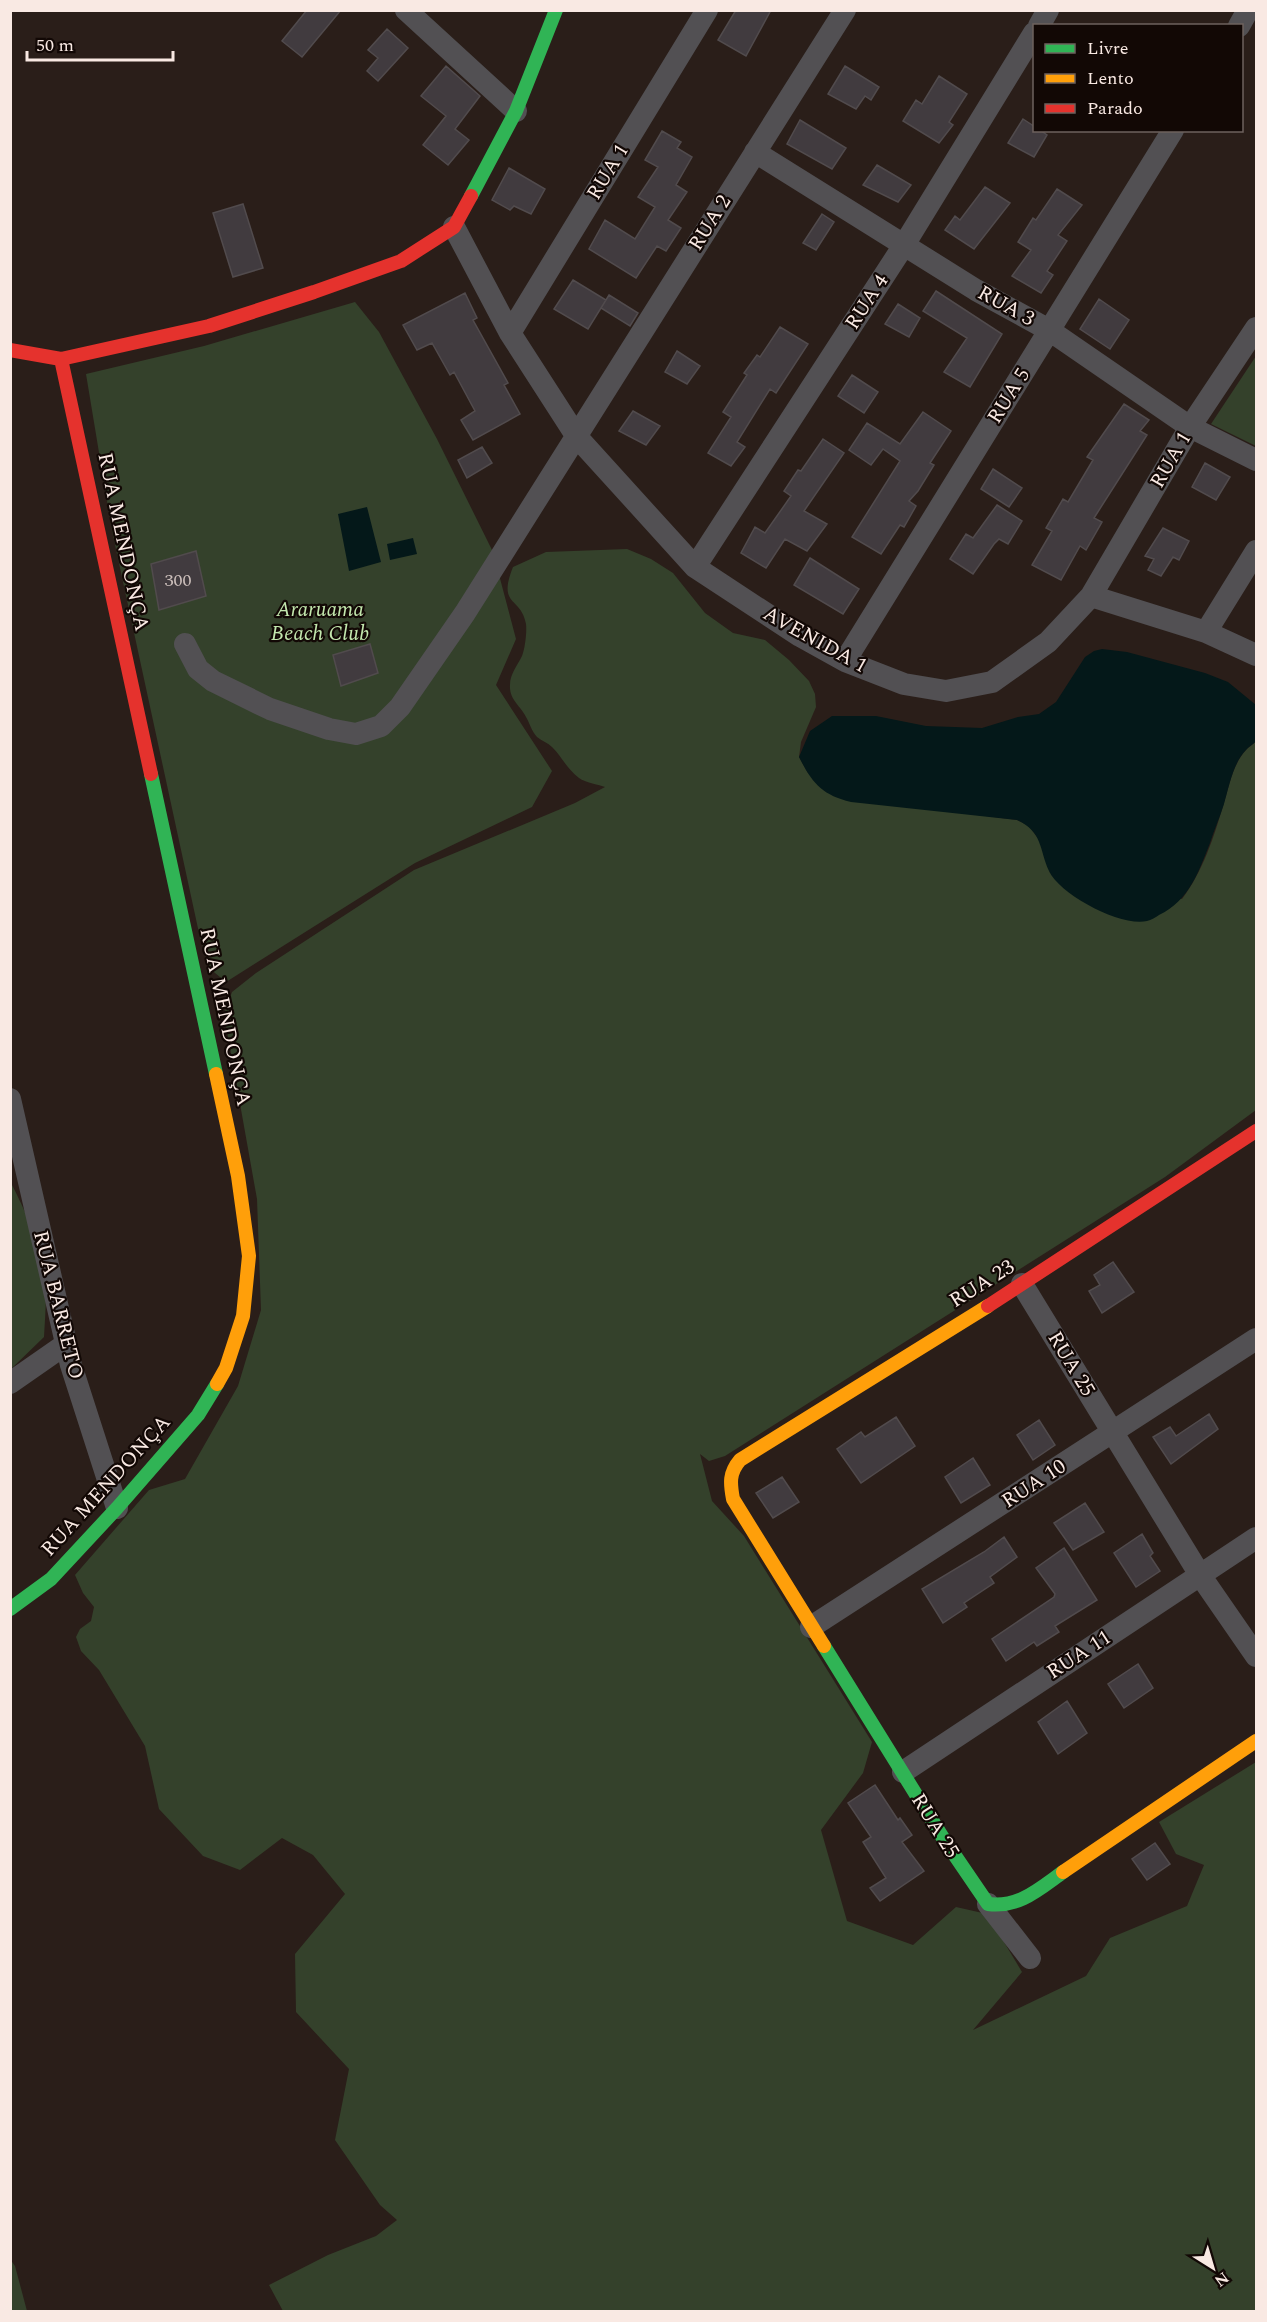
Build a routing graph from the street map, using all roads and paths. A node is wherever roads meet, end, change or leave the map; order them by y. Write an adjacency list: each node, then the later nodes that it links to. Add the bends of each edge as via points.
1 (406, 10): 10 (street)
2 (556, 10): 10 (street)
3 (707, 10): 17 (street, RUA 1)
4 (845, 10): 12 (street, RUA 2)
5 (1048, 10): 7 (street)
6 (1248, 10): 8 (street)
7 (1040, 24)
8 (1240, 24)
9 (1033, 36): 14 (street, RUA 4)
10 (516, 111): 13 (street)
11 (1172, 132): 16 (street, RUA 5)
12 (755, 152): 14 (street, RUA 3); 21 (street, RUA 2)
13 (454, 227): 17 (street, AVENIDA 1); 19 (street, via 401,261 314,292 209,326)
14 (904, 246): 16 (street, RUA 3); 24 (street, RUA 4)
15 (1257, 328): 20 (street, RUA 1)
16 (1049, 330): 20 (street, RUA 3); 29 (street, RUA 5)
17 (510, 333): 21 (street, AVENIDA 1)
18 (10, 350): 19 (street)
19 (61, 359): 38 (street, RUA MENDONÇA, via 238,1176 249,1256 243,1316 226,1368 198,1415)
20 (1190, 427): 22 (street, RUA 3); 25 (street, RUA 1)
21 (577, 437): 24 (street, AVENIDA 1); 27 (street, via 465,613 414,688 381,726 356,734 270,709 213,681 198,669)
22 (1257, 460)
23 (1257, 551): 26 (street)
24 (694, 567): 29 (street, AVENIDA 1)
25 (1091, 596): 26 (street); 29 (street, AVENIDA 1, via 1048,642 992,682 946,691 904,684)
26 (1206, 632): 28 (street)
27 (185, 644)
28 (1256, 653)
29 (845, 661)
30 (10, 1099): 34 (street, RUA BARRETO)
31 (1257, 1131): 32 (street, RUA 23)
32 (1022, 1284): 36 (street, RUA 25); 37 (street, RUA 23, via 740,1460)
33 (1257, 1339): 36 (street, RUA 10)
34 (66, 1344): 35 (street); 38 (street, RUA BARRETO)
35 (10, 1383)
36 (1112, 1433): 40 (street, RUA 25); 42 (street, RUA 10)
37 (730, 1472): 42 (street, RUA 25, via 733,1499)
38 (117, 1508): 41 (street, RUA MENDONÇA, via 51,1579)
39 (1257, 1538): 40 (street, RUA 11)
40 (1200, 1575): 43 (street, RUA 25); 45 (street, RUA 11)
41 (10, 1609)
42 (810, 1627): 45 (street, RUA 25)
43 (1257, 1656)
44 (1257, 1741): 46 (street, via 1022,1900 1002,1906)
45 (903, 1772): 46 (street, RUA 25, via 936,1830)
46 (988, 1904): 47 (street)
47 (1030, 1958)

